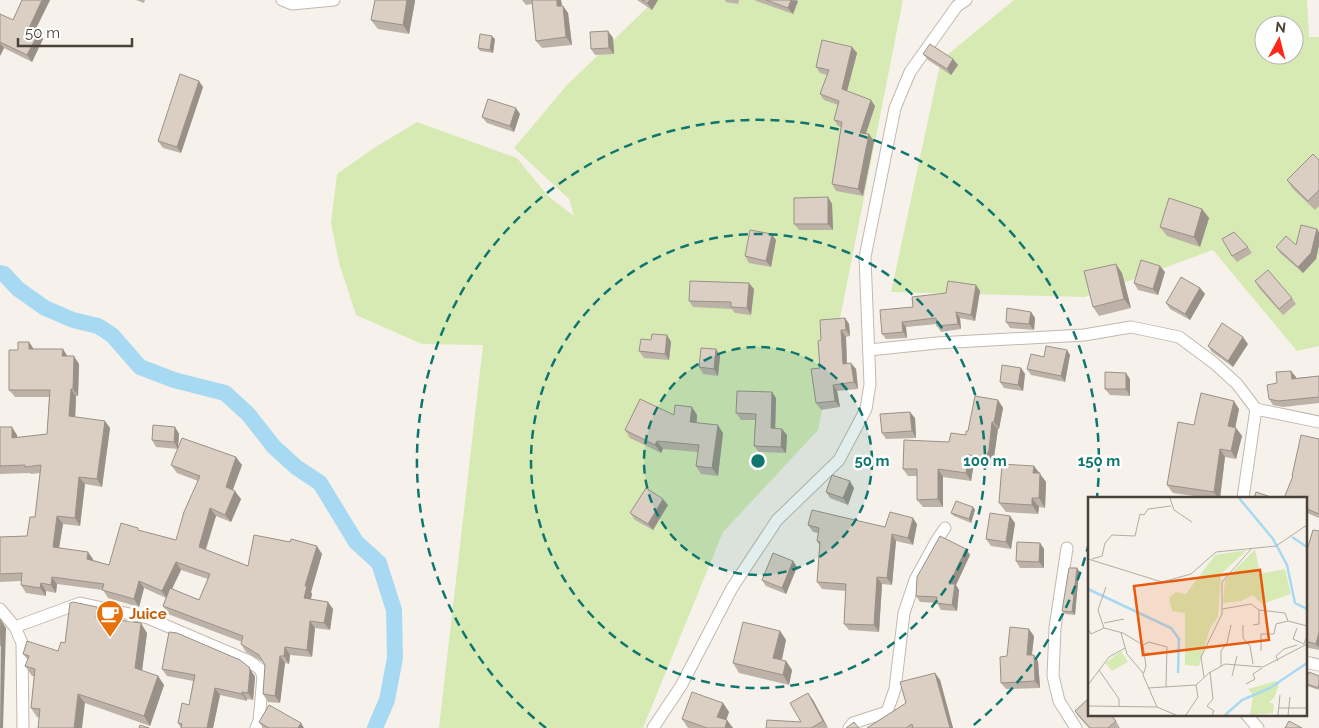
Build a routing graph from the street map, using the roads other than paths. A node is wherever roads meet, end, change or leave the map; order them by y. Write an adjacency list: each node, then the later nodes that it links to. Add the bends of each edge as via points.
1 (282, 0): 2 (street, via 292,4)
2 (334, 0)
3 (966, 0): 4 (street, via 957,6 910,72 895,108 865,257)
4 (869, 350): 5 (street, via 1084,335 1131,327 1179,337 1237,384); 17 (street, via 870,384 866,409 839,460 777,520 732,588 681,686)
5 (1256, 409): 6 (street); 7 (street)
6 (1319, 422)
7 (1243, 497)
8 (945, 528): 18 (street, via 916,580 904,613 895,690 886,712 853,723)
9 (1066, 548): 19 (street, via 1055,628 1053,676 1059,701)
10 (0, 608): 11 (street)
11 (15, 627): 15 (street, via 22,643); 16 (street, via 80,603 148,618 249,661 260,669 263,676)
12 (1306, 662): 13 (street)
13 (1319, 665)
14 (1248, 716): 20 (street)
15 (23, 728)
16 (256, 728)
17 (653, 728)
18 (849, 728)
19 (1076, 728)
20 (1258, 728)

